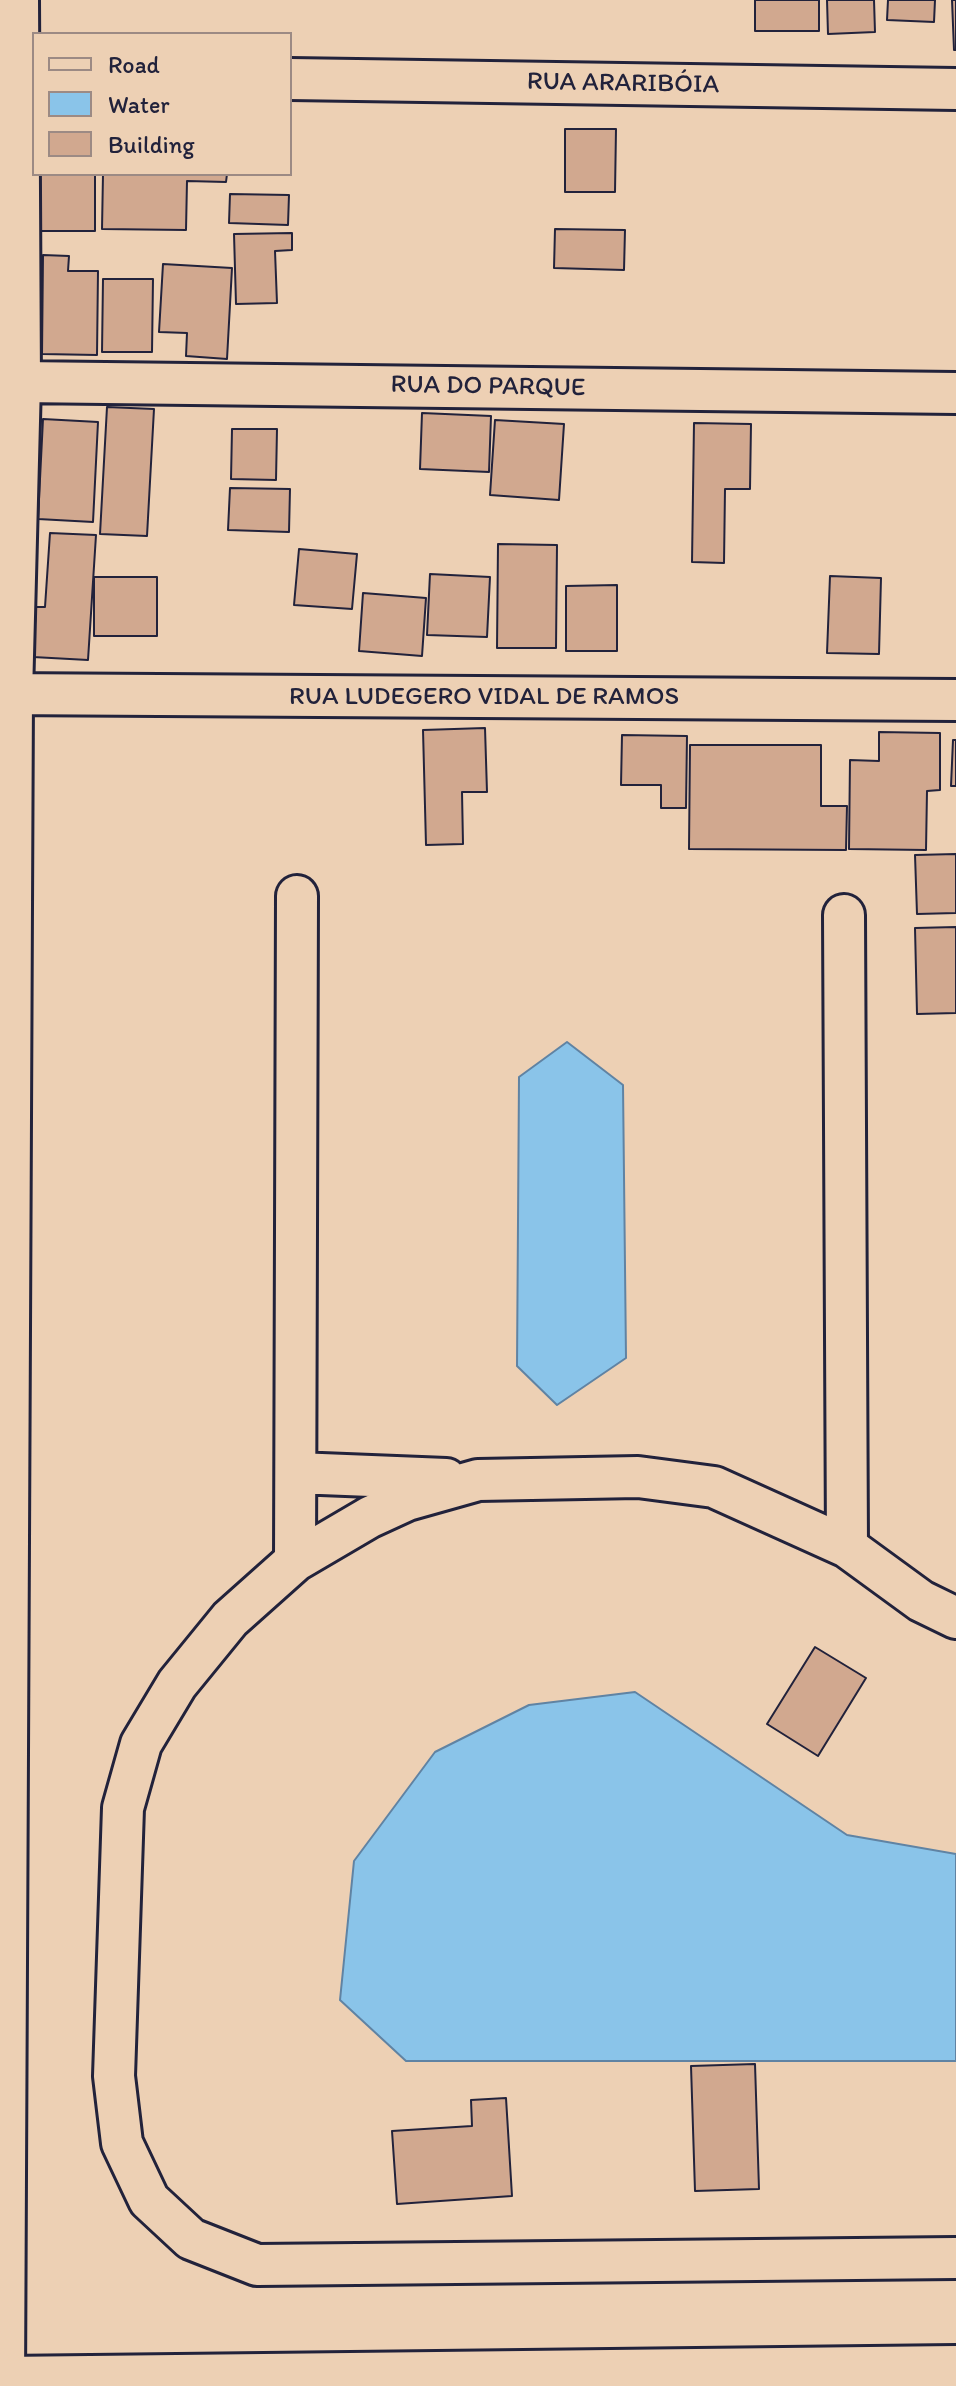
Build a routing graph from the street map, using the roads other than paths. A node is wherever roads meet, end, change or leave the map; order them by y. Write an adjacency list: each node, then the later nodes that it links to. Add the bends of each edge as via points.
1 (18, 0): 2 (street)
2 (18, 76): 5 (street)
3 (292, 79): 4 (street, RUA ARARIBÓIA)
4 (956, 89)
5 (20, 382): 6 (street, RUA DO PARQUE); 7 (street)
6 (956, 393)
7 (6, 694): 8 (street, RUA LUDEGERO VIDAL DE RAMOS); 18 (street)
8 (956, 700)
9 (297, 896): 11 (street)
10 (844, 915): 13 (street)
11 (296, 1473): 12 (street); 14 (street)
12 (478, 1480): 13 (street, via 638,1477 714,1487); 14 (street, via 407,1500)
13 (847, 1547): 15 (street, via 921,1601)
14 (295, 1561): 16 (street, via 230,1619 177,1684 141,1744 123,1808 114,2076 122,2143 149,2200 191,2239 257,2265)
15 (956, 1618)
16 (956, 2258)
17 (956, 2366): 18 (street)
18 (4, 2381)

